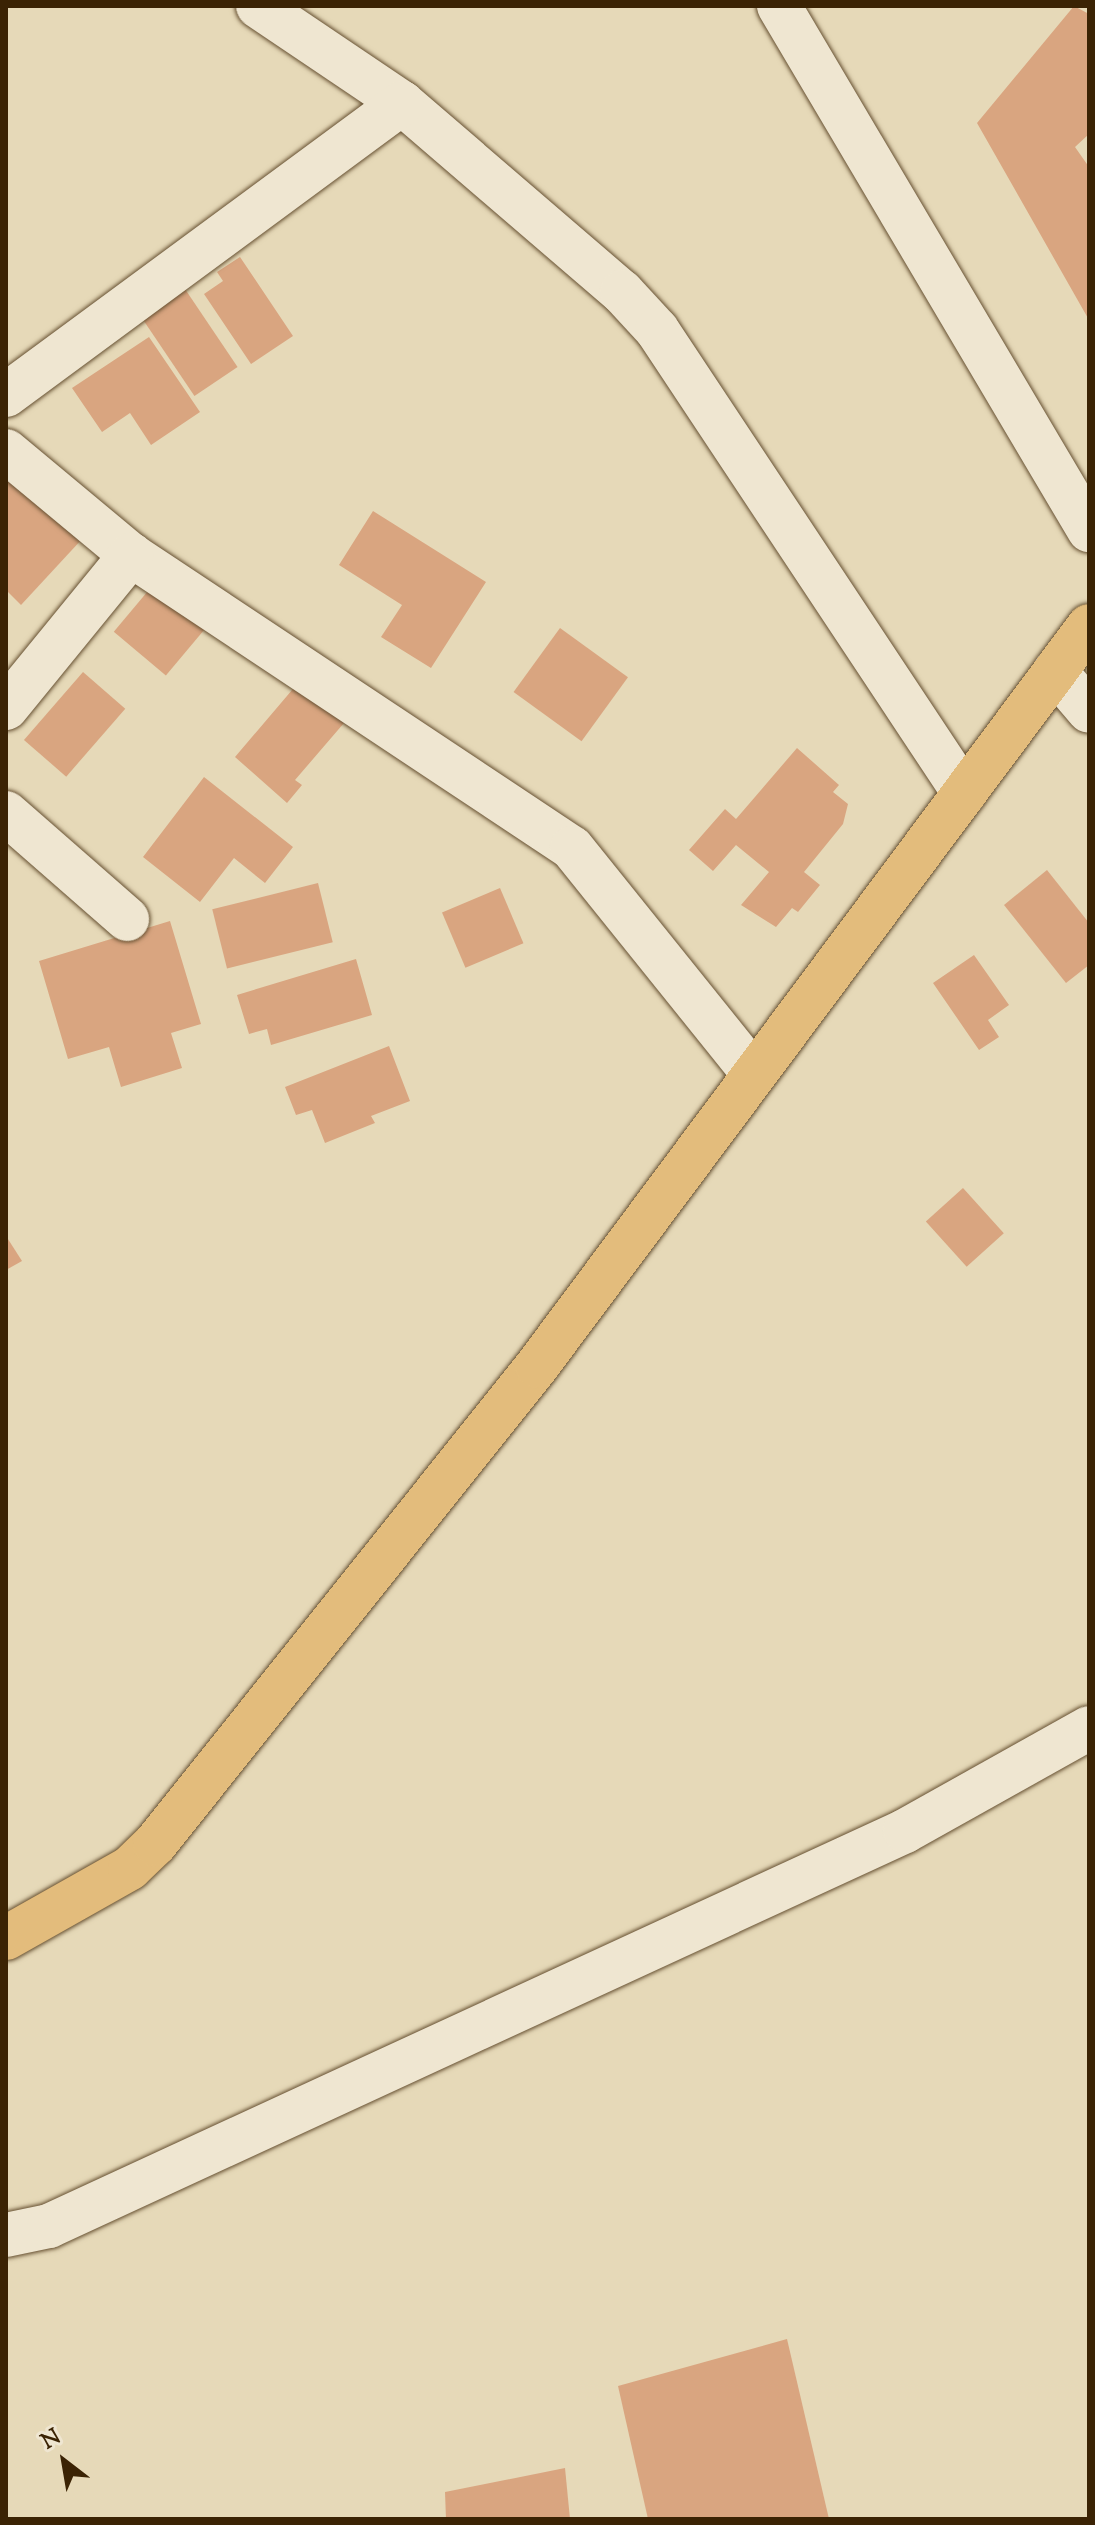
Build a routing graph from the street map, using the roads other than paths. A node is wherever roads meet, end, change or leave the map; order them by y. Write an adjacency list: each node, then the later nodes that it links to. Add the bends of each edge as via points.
1 (258, 6): 3 (street)
2 (779, 6): 6 (street)
3 (402, 103): 4 (street); 12 (street, via 622,292 657,330)
4 (6, 395)
5 (6, 451): 7 (street)
6 (1089, 530)
7 (131, 555): 10 (street); 15 (street, via 572,848)
8 (1089, 626): 9 (main road)
9 (1055, 671): 11 (street); 12 (main road)
10 (6, 708)
11 (1089, 711)
12 (964, 793): 15 (main road)
13 (6, 813): 14 (street)
14 (127, 919)
15 (754, 1074): 17 (main road, via 537,1366 155,1844 130,1868)
16 (1089, 1728): 18 (street, via 905,1831 49,2226)
17 (6, 1938)
18 (6, 2235)

